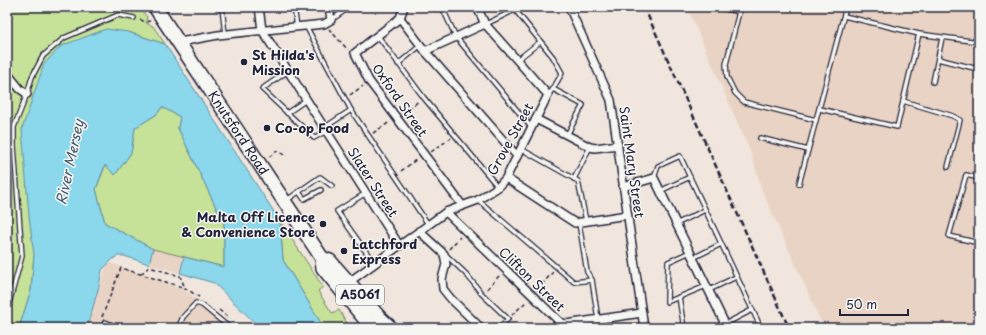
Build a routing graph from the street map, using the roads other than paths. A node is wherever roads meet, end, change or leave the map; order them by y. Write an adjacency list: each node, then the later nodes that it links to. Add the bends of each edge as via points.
1 (155, 7): 28 (highway, Knutsford Road / A5061)
2 (222, 7): 24 (lane)
3 (259, 7): 22 (street, Slater Street)
4 (294, 7): 21 (lane)
5 (329, 7): 18 (street)
6 (350, 7): 18 (lane)
7 (404, 7): 17 (street)
8 (442, 7): 26 (lane)
9 (477, 7): 19 (street)
10 (521, 7): 14 (lane)
11 (568, 7): 52 (street, Saint Mary Street, via 611,100)
12 (718, 7): 47 (lane, via 739,12 726,64 727,77 735,93 744,102)
13 (846, 7): 15 (lane)
14 (516, 11): 19 (lane); 29 (lane)
15 (844, 16): 23 (lane); 43 (lane)
16 (134, 18): 40 (lane, via 118,15 64,38 43,56)
17 (400, 18): 25 (street); 31 (street)
18 (331, 20): 20 (street, via 324,24)
19 (485, 24): 26 (street); 33 (street)
20 (306, 26): 21 (street); 44 (lane)
21 (297, 27): 22 (street)
22 (262, 30): 24 (street); 36 (street, Slater Street)
23 (919, 34): 27 (lane); 42 (lane)
24 (226, 35): 28 (street)
25 (378, 36): 34 (lane); 75 (street, Oxford Street, via 355,53 370,81)
26 (456, 37): 31 (street); 48 (lane)
27 (942, 38): 30 (lane); 32 (lane)
28 (180, 42): 74 (highway, Knutsford Road / A5061)
29 (540, 42): 33 (lane); 39 (lane, via 562,73)
30 (979, 42)
31 (423, 48): 34 (lane); 58 (street)
32 (938, 59): 35 (lane); 38 (lane)
33 (517, 60): 39 (street)
34 (398, 64): 67 (lane)
35 (974, 68)
36 (288, 71): 41 (street, Slater Street); 45 (lane, via 262,89)
37 (7, 73): 40 (street)
38 (933, 82)
39 (551, 92): 46 (street, Grove Street); 50 (lane, via 583,105)
40 (27, 94): 54 (lane, via 14,126)
41 (306, 100): 45 (lane); 49 (street, Slater Street)
42 (904, 101): 43 (lane, via 897,126); 59 (lane, via 960,120)
43 (820, 109): 47 (lane)
44 (351, 110): 49 (lane); 80 (lane)
45 (287, 113): 49 (lane, via 314,138)
46 (536, 119): 48 (street, Grove Street); 50 (street)
47 (816, 120): 57 (lane)
48 (532, 128): 55 (street, Grove Street)
49 (325, 129): 72 (street, Slater Street)
50 (567, 136): 56 (street)
51 (760, 138): 57 (lane)
52 (618, 145): 56 (street); 68 (street, Saint Mary Street)
53 (7, 146): 54 (lane)
54 (14, 146): 96 (lane, via 22,256)
55 (521, 148): 58 (street, Grove Street); 64 (lane)
56 (590, 148): 64 (lane)
57 (808, 150): 65 (lane)
58 (517, 156): 61 (street, Grove Street)
59 (948, 167)
60 (690, 177): 62 (lane, via 680,156 658,166); 70 (lane); 76 (lane)
61 (506, 178): 67 (street, Grove Street); 79 (street, via 575,223)
62 (654, 178): 68 (street); 70 (street)
63 (979, 178): 83 (lane, via 966,175 948,236)
64 (574, 179): 79 (lane, via 578,181)
65 (799, 184)
66 (332, 186): 71 (lane, via 320,177)
67 (498, 187): 73 (street, Grove Street)
68 (623, 187): 78 (street, Saint Mary Street)
69 (321, 190): 71 (lane, via 304,199)
70 (660, 191): 81 (street)
71 (299, 192): 74 (lane)
72 (366, 192): 85 (street, Slater Street); 89 (lane, via 337,211)
73 (478, 200): 75 (street, Grove Street); 91 (lane, via 574,282)
74 (284, 202): 88 (highway, Knutsford Road / A5061)
75 (462, 206): 77 (street, Grove Street)
76 (705, 210): 81 (lane); 84 (lane)
77 (446, 212): 80 (street, Grove Street); 99 (street, Clifton Street)
78 (627, 215): 79 (street); 97 (street, Saint Mary Street)
79 (583, 222): 91 (lane, via 587,272)
80 (428, 224): 82 (street, Grove Street)
81 (676, 224): 87 (street)
82 (418, 231): 85 (street, Grove Street); 86 (street)
83 (979, 243)
84 (721, 244): 87 (lane); 90 (lane)
85 (399, 245): 89 (street, Grove Street)
86 (444, 254): 107 (street, via 446,264 442,279 443,289); 108 (lane, via 468,275 482,294 508,319)
87 (691, 255): 93 (street); 94 (lane, via 668,262 667,302)
88 (322, 258): 92 (highway, Knutsford Road / A5061, via 330,261); 105 (highway, Knutsford Road / A5061, via 323,268)
89 (374, 263): 92 (street, Grove Street)
90 (736, 277): 93 (lane); 95 (lane)
91 (592, 280): 98 (lane)
92 (349, 282): 106 (highway, Knutsford Road / A5061)
93 (707, 288): 94 (lane); 100 (street)
94 (678, 297): 111 (lane)
95 (752, 310): 100 (lane); 112 (lane)
96 (7, 311)
97 (642, 313): 98 (street, Clifton Street); 110 (street, Saint Mary Street)
98 (598, 320): 99 (street, Clifton Street, via 566,324)
99 (560, 322): 109 (street)
100 (726, 326)
101 (103, 328): 102 (lane, via 105,322)
102 (120, 328)
103 (178, 328): 104 (lane, via 183,317 196,303)
104 (230, 328)
105 (372, 328)
106 (391, 328)
107 (481, 328)
108 (499, 328)
109 (554, 328)
110 (644, 328)
111 (684, 328)
112 (761, 328)

